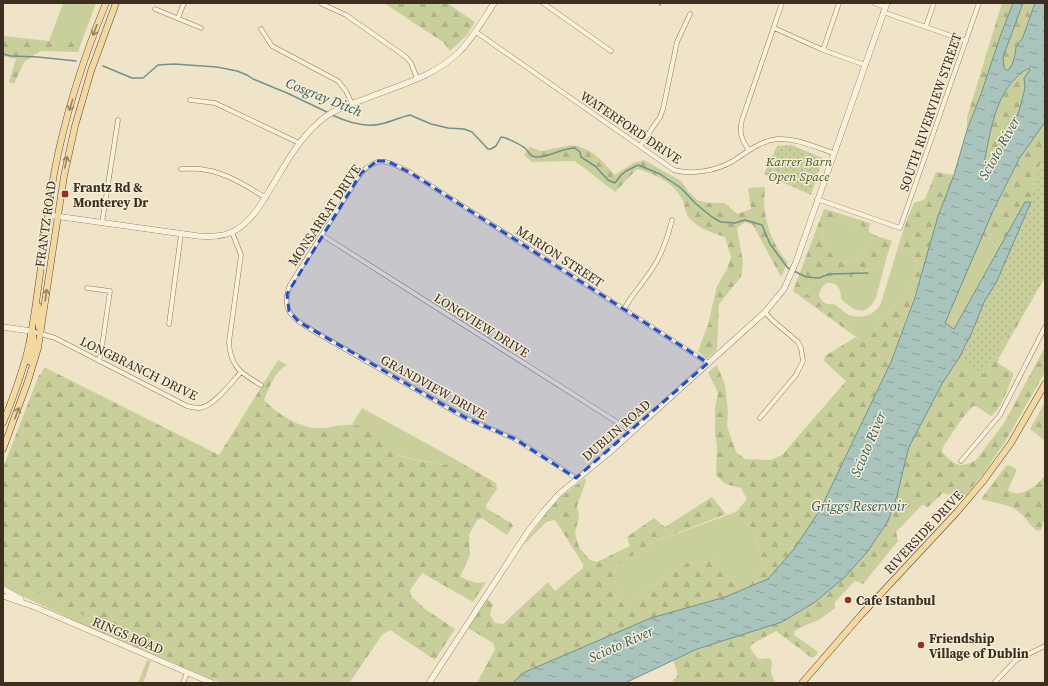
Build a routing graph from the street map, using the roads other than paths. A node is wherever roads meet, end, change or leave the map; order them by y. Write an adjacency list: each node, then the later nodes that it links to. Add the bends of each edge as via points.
1 (106, 3): 29 (main road, FRANTZ ROAD, one-way to 29, via 81,68)
2 (116, 3): 32 (main road, FRANTZ ROAD, via 94,61)
3 (184, 3): 15 (street)
4 (494, 3): 20 (main road)
5 (543, 3): 23 (street)
6 (782, 3): 18 (street)
7 (839, 3): 22 (street)
8 (874, 3): 12 (street)
9 (934, 3): 16 (street)
10 (979, 3): 21 (street, SOUTH RIVERVIEW STREET)
11 (322, 4): 25 (street, via 346,15 406,57 413,66)
12 (885, 7): 16 (street); 24 (main road, DUBLIN ROAD)
13 (155, 9): 15 (street)
14 (690, 14): 31 (street, via 677,42 660,117)
15 (178, 18): 17 (street)
16 (926, 26): 21 (street)
17 (201, 28)
18 (774, 28): 22 (street); 33 (street, via 742,120 740,132)
19 (262, 29): 27 (street, via 272,46 338,81)
20 (476, 32): 25 (main road, via 450,60); 31 (street, WATERFORD DRIVE)
21 (966, 41): 38 (street, SOUTH RIVERVIEW STREET, via 900,228)
22 (823, 50): 24 (street)
23 (611, 51)
24 (865, 65): 34 (main road, DUBLIN ROAD)
25 (417, 78): 27 (main road)
26 (190, 100): 30 (street, via 215,103)
27 (352, 104): 30 (main road, via 326,116)
28 (118, 120): 42 (street)
29 (63, 135): 32 (main road); 39 (main road, FRANTZ ROAD)
30 (299, 143): 37 (main road)
31 (640, 146): 33 (street, WATERFORD DRIVE, via 674,170 688,173 723,166)
32 (69, 147): 40 (main road, FRANTZ ROAD, one-way to 32)
33 (749, 150): 34 (street, WATERFORD DRIVE, via 769,140 786,139)
34 (833, 153): 38 (main road, DUBLIN ROAD)
35 (401, 167): 45 (street, MONSARRAT DRIVE, via 387,161 368,166); 49 (street, MARION STREET)
36 (181, 169): 37 (street, via 215,172)
37 (266, 198): 43 (main road, via 253,216)
38 (817, 199): 50 (main road, DUBLIN ROAD, via 790,277)
39 (48, 215): 40 (main road); 47 (main road, FRANTZ ROAD)
40 (57, 217): 42 (main road); 55 (main road, FRANTZ ROAD, one-way to 40)
41 (672, 220): 49 (street, via 658,260)
42 (102, 223): 44 (main road)
43 (232, 232): 44 (main road, via 210,237); 58 (street, via 241,255 229,342 233,362)
44 (181, 234): 51 (street)
45 (322, 235): 48 (street, MONSARRAT DRIVE, via 290,285 286,294); 64 (street, LONGVIEW DRIVE)
46 (87, 288): 56 (street, via 110,291)
47 (37, 292): 54 (main road, FRANTZ ROAD); 55 (main road)
48 (288, 308): 67 (street, GRANDVIEW DRIVE, via 299,322 466,418 515,440)
49 (624, 309): 57 (street, MARION STREET)
50 (765, 312): 57 (main road, DUBLIN ROAD); 62 (street, via 798,342 803,361 796,375)
51 (169, 324)
52 (3, 327): 54 (main road)
53 (1045, 327): 66 (street, via 1000,415)
54 (31, 331): 55 (street, LONGBRANCH DRIVE); 59 (main road, via 33,338); 63 (main road, FRANTZ ROAD, via 19,378)
55 (40, 333): 56 (street, LONGBRANCH DRIVE); 59 (main road, FRANTZ ROAD)
56 (99, 361): 58 (street, LONGBRANCH DRIVE, via 187,406 196,408 205,407 212,402)
57 (708, 363): 64 (main road, DUBLIN ROAD)
58 (241, 372): 60 (street)
59 (30, 378): 65 (main road, FRANTZ ROAD, one-way to 59)
60 (262, 385)
61 (1044, 386): 76 (main road, RIVERSIDE DRIVE, via 1011,442 984,480 852,624)
62 (760, 418)
63 (3, 423)
64 (632, 431): 67 (main road, DUBLIN ROAD)
65 (3, 449)
66 (961, 461)
67 (576, 478): 75 (main road, DUBLIN ROAD, via 529,530)
68 (3, 589): 70 (main road, RINGS ROAD)
69 (3, 596): 70 (main road, RINGS ROAD)
70 (35, 607): 72 (main road, RINGS ROAD)
71 (1045, 646): 77 (street, via 1016,660)
72 (187, 673): 73 (street); 74 (main road, RINGS ROAD)
73 (183, 683)
74 (212, 683)
75 (429, 683)
76 (802, 683)
77 (994, 683)

